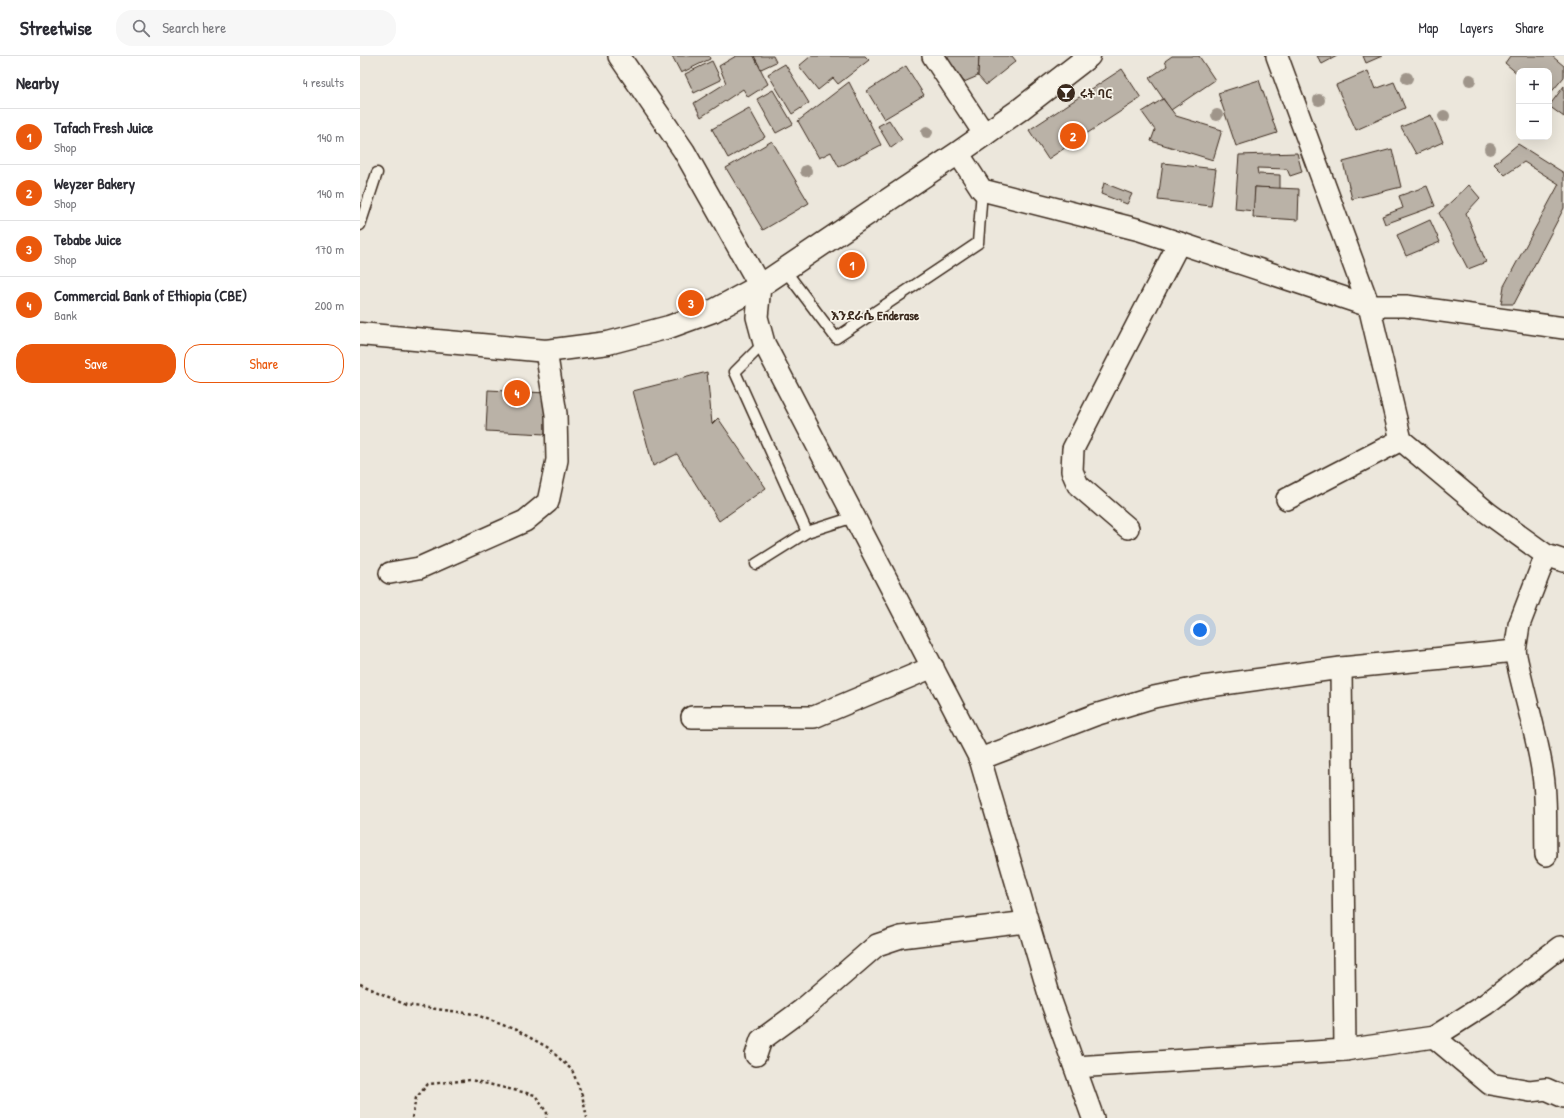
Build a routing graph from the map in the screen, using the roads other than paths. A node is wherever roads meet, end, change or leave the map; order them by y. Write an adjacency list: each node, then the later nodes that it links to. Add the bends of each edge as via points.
1 (619, 56): 12 (street, via 684,151)
2 (933, 56): 5 (street)
3 (1089, 56): 5 (main road)
4 (1277, 56): 13 (street)
5 (984, 135): 6 (main road)
6 (958, 153): 8 (street); 11 (main road)
7 (377, 173): 9 (lane)
8 (982, 190): 10 (street, via 1140,230); 11 (lane, via 978,243 836,338)
9 (360, 225)
10 (1179, 243): 13 (street); 21 (street, via 1073,449 1072,471 1078,485)
11 (784, 269): 12 (main road)
12 (760, 286): 16 (street, via 758,317); 17 (main road, via 713,311 669,327 608,344)
13 (1369, 306): 14 (street, via 1406,306); 18 (street)
14 (1564, 328)
15 (360, 334): 17 (main road)
16 (764, 343): 20 (street); 22 (lane, via 735,372)
17 (546, 351): 25 (street, via 556,414 557,460 548,502 525,521 419,568)
18 (1401, 440): 19 (street); 23 (street, via 1488,513)
19 (1287, 499)
20 (854, 517): 22 (lane); 27 (street)
21 (1128, 528)
22 (807, 532): 24 (lane)
23 (1555, 558): 26 (street, via 1519,625)
24 (756, 564)
25 (390, 573)
26 (1515, 651): 28 (street); 31 (street, via 1543,776)
27 (933, 667): 29 (street, via 814,717); 30 (street)
28 (1341, 668): 30 (street, via 1202,687 1154,697 1096,715); 35 (street)
29 (692, 717)
30 (980, 759): 32 (street)
31 (1546, 854)
32 (1027, 922): 36 (street, via 901,937 877,945 802,1010 761,1040); 37 (street)
33 (1560, 947): 34 (street, via 1486,1004)
34 (1434, 1037): 35 (street); 38 (street, via 1490,1084 1530,1091 1546,1089)
35 (1345, 1050): 37 (street)
36 (756, 1055)
37 (1075, 1067): 39 (street)
38 (1564, 1096)
39 (1093, 1118)

